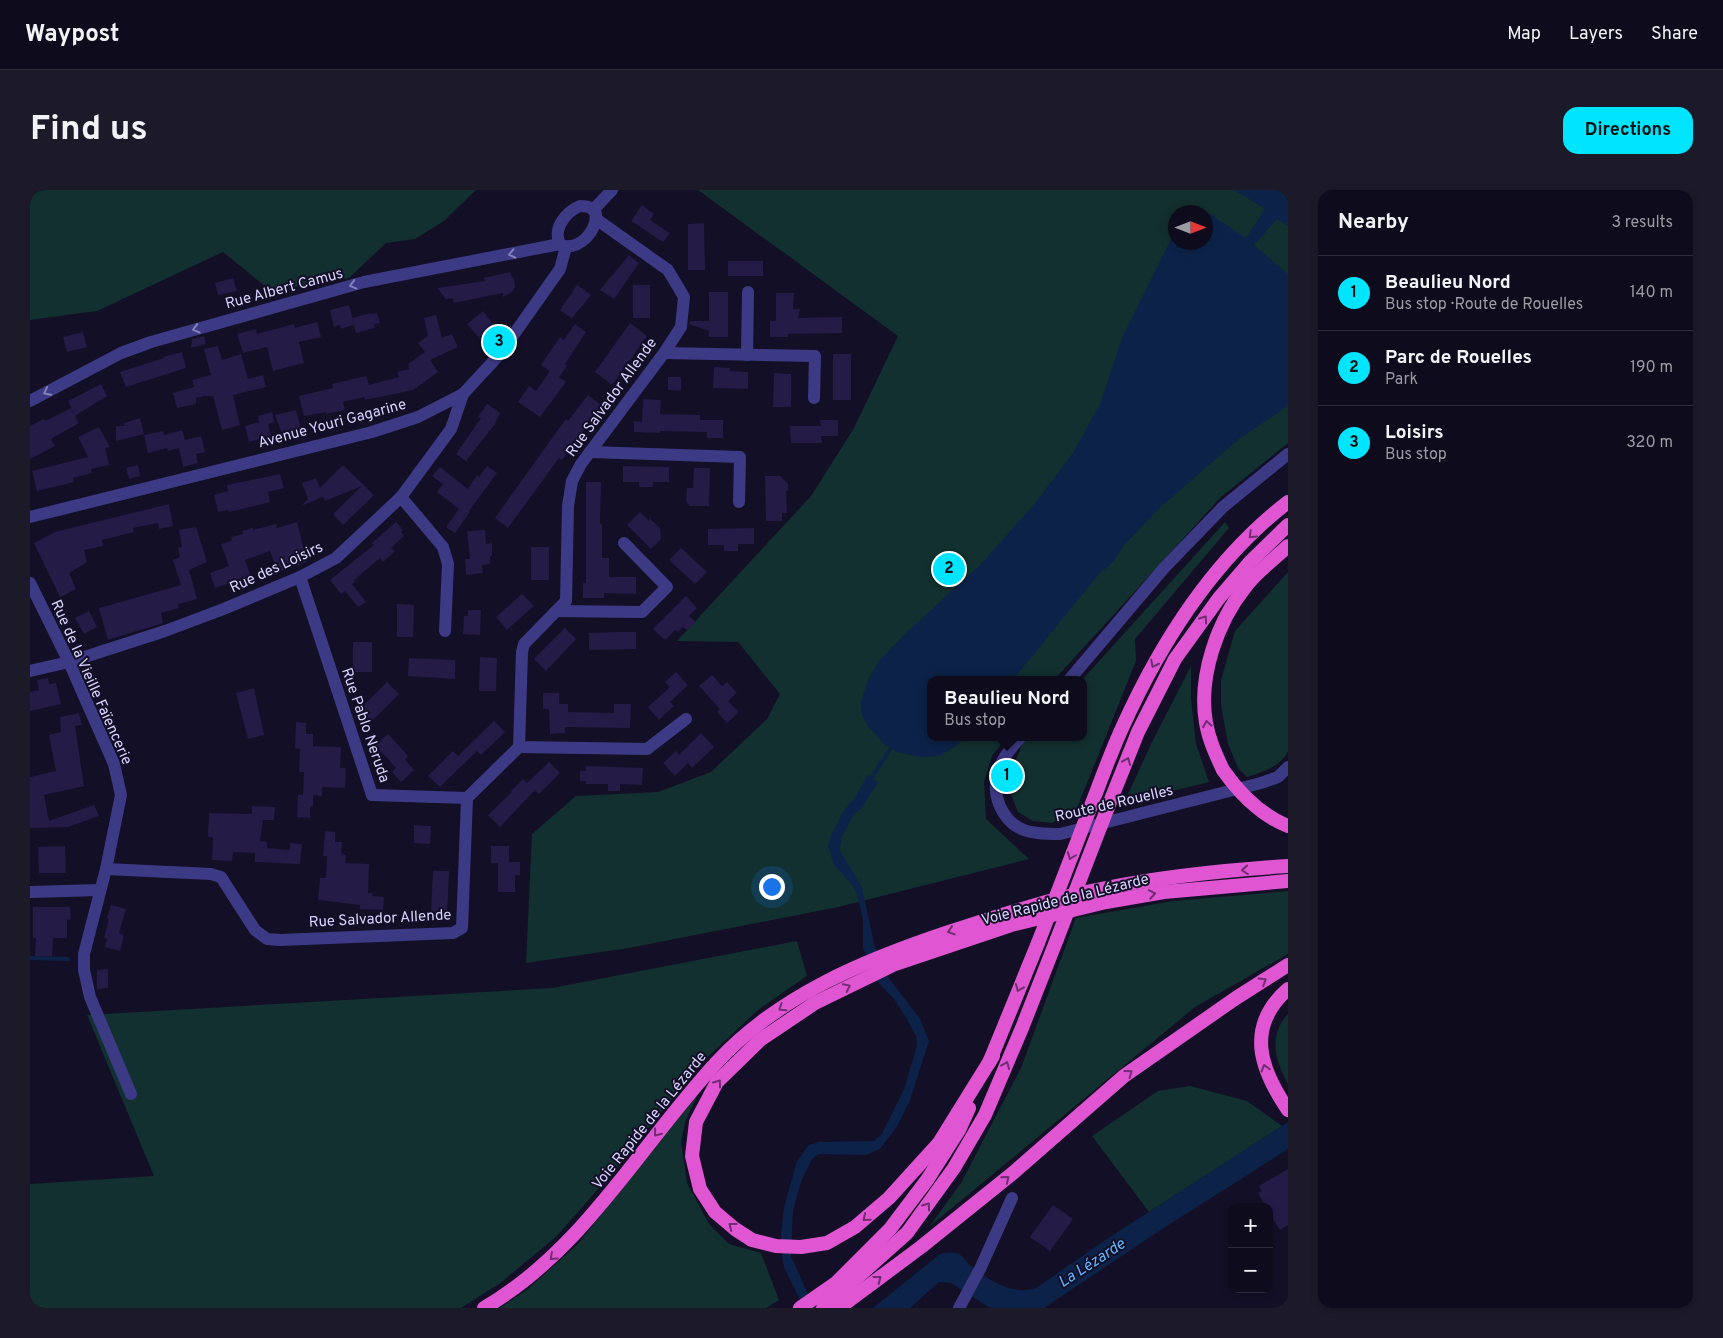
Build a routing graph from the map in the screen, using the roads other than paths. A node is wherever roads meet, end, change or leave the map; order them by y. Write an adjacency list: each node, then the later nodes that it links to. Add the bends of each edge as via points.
1 (612, 190): 2 (street)
2 (594, 215): 3 (street, via 592,231 585,240); 3 (street, via 587,206 580,206 566,215 557,234); 5 (street, Rue Salvador Allende, via 668,270 684,297 681,327)
3 (563, 246): 7 (street, Avenue Youri Gagarine, via 560,269 500,354); 9 (street, Rue Albert Camus, one-way to 9, via 364,282 151,342 121,353)
4 (748, 292): 6 (street)
5 (664, 353): 6 (street); 10 (street, Rue Salvador Allende)
6 (747, 355): 8 (street, via 815,356)
7 (463, 394): 12 (street, Rue des Loisirs, via 451,429); 15 (street, Avenue Youri Gagarine, via 418,417 372,432)
8 (814, 398)
9 (30, 401)
10 (590, 452): 13 (street, via 740,457); 21 (street, Rue Salvador Allende, via 572,481 568,506 566,601)
11 (1288, 454): 25 (street, via 1223,507 1164,568)
12 (401, 497): 19 (street, Rue des Loisirs, via 336,558); 22 (street, via 443,547 448,564)
13 (739, 502)
14 (1288, 502): 39 (highway, one-way to 39, bridge, via 1227,558 1160,652 1122,726)
15 (30, 517)
16 (1288, 525): 43 (highway, one-way to 16, bridge, via 907,1233 954,1168 985,1115 1138,732 1175,659 1219,598)
17 (624, 543): 21 (street, via 666,587 642,612)
18 (1288, 546): 31 (highway, one-way to 18, bridge, via 1253,806 1223,770 1213,750 1206,722 1205,695 1208,660 1223,622 1246,586)
19 (300, 578): 23 (street, Rue des Loisirs, via 165,631); 30 (street, Rue Pablo Neruda, via 372,795)
20 (30, 583): 23 (street, Rue de la Vieille Faïencerie)
21 (556, 611): 28 (street, Rue Salvador Allende, via 524,644)
22 (445, 632)
23 (68, 662): 24 (street, Rue des Loisirs); 33 (street, Rue de la Vieille Faïencerie, via 114,764 122,795)
24 (30, 671)
25 (1073, 676)
26 (686, 719): 28 (street, via 647,749)
27 (1018, 741): 29 (street, Route de Rouelles, via 1002,761 997,775 998,799 1007,820 1025,831 1042,834 1060,834 1261,783 1278,777)
28 (519, 747): 30 (street)
29 (1288, 767)
30 (466, 798): 33 (street, Rue Salvador Allende, via 462,928 454,933 267,939 256,930 221,877)
31 (1288, 826)
32 (1288, 866): 44 (highway, Voie Rapide de la Lézarde, one-way to 44, via 1173,877 1105,888 1012,911 871,960 828,980 787,1004 720,1059 687,1095 578,1231 533,1274)
33 (106, 869): 35 (street, Rue de la Vieille Faïencerie)
34 (1288, 881): 39 (highway, Voie Rapide de la Lézarde, one-way to 34, via 939,1143 889,1198 855,1227 827,1243 801,1247 776,1246 752,1240 714,1212 700,1189 692,1156 696,1122 717,1082 760,1040 815,1004 895,964 1011,926 1106,902 1164,892)
35 (100, 890): 36 (street); 40 (street, Rue de la Vieille Faïencerie, via 84,954 84,970 90,997)
36 (30, 892)
37 (1288, 965): 46 (highway, one-way to 37, via 1013,1173 1124,1076)
38 (1288, 989): 41 (highway, one-way to 38, via 1266,1073 1261,1041 1270,1010)
39 (992, 1056): 43 (highway, via 959,1130 927,1180 890,1229)
40 (131, 1094)
41 (1288, 1110)
42 (1012, 1198): 47 (street)
43 (819, 1303): 45 (highway)
44 (484, 1308)
45 (800, 1308)
46 (839, 1308)
47 (959, 1308)

